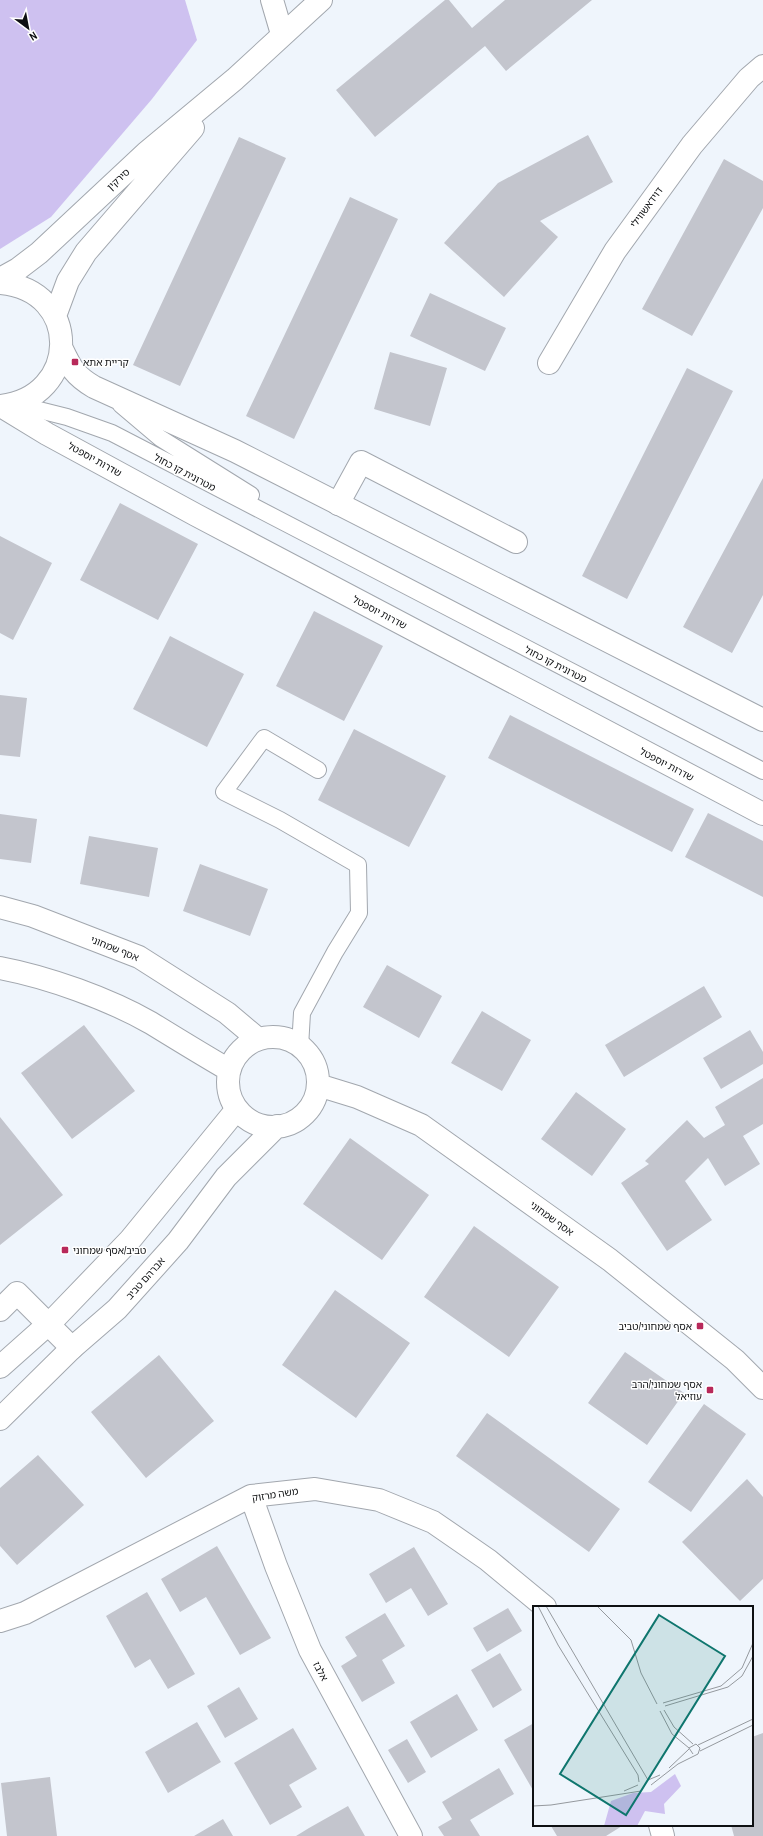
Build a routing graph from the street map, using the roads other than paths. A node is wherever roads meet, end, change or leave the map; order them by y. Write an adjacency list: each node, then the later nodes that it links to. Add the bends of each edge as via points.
1 (272, 0): 3 (street)
2 (320, 0): 3 (street, סירקין)
3 (282, 34): 5 (street, סירקין)
4 (763, 66): 10 (street, דוידאשווילי, via 749,78 692,144 624,238)
5 (235, 79): 6 (street, סירקין, via 146,153 39,253); 8 (street, סירקין, via 86,252 68,281)
6 (0, 279)
7 (0, 283): 8 (street, via 15,284 34,292)
8 (55, 316): 9 (street)
9 (61, 348): 11 (street, via 70,367 79,378); 12 (street, via 56,368 45,386 28,399)
10 (549, 363)
11 (108, 395): 13 (street, via 235,452); 15 (lane, מטרונית קו כחול, via 160,438)
12 (5, 405): 15 (lane, מטרונית קו כחול, via 67,417 112,433); 19 (street, שדרות יוספטל, via 47,434 196,515)
13 (338, 504): 14 (street, via 361,462); 16 (street)
14 (516, 542)
15 (349, 557): 18 (lane, מטרונית קו כחול)
16 (759, 716)
17 (318, 770): 23 (lane, via 264,738 224,792 280,820 358,865 359,913 302,1013)
18 (763, 771)
19 (763, 814)
20 (0, 907): 22 (street, אסף שמחוני, via 33,916 139,957 227,1014)
21 (0, 968): 24 (street, via 94,997 150,1023)
22 (258, 1039): 23 (street, via 275,1036 293,1041); 24 (street, via 245,1046 235,1057)
23 (300, 1047): 25 (street, via 307,1052 316,1067)
24 (229, 1070): 26 (street, via 230,1098)
25 (318, 1085): 27 (street, via 314,1100 305,1113 292,1122); 32 (street, אסף שמחוני, via 357,1097 421,1125 610,1260 735,1360)
26 (237, 1109): 27 (street, via 249,1120 262,1125); 29 (street, via 130,1240)
27 (277, 1126): 30 (street, אברהם טביב, via 226,1177 178,1241 117,1309)
28 (0, 1310): 29 (street, via 17,1293)
29 (48, 1324): 30 (street); 31 (street)
30 (72, 1348): 33 (street, אברהם טביב)
31 (0, 1368)
32 (763, 1388)
33 (0, 1419)
34 (251, 1496): 35 (street, משה מרזוק, via 315,1489 379,1500 433,1522 488,1560); 36 (street, משה מרזוק, via 25,1613); 38 (street, אלבז, via 310,1650)
35 (544, 1606)
36 (0, 1620)
37 (660, 1826): 39 (street)
38 (411, 1836)
39 (663, 1836)

